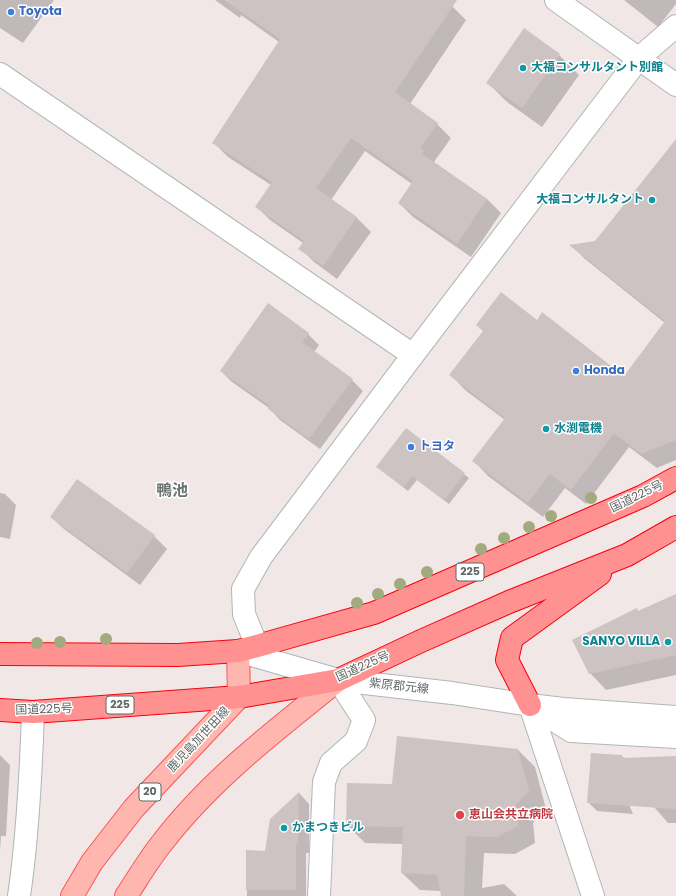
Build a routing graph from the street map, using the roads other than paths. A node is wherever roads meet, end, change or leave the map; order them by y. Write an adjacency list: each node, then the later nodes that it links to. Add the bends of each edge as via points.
1 (556, 0): 3 (street)
2 (676, 26): 3 (street)
3 (639, 58): 5 (street); 6 (street)
4 (0, 74): 6 (street)
5 (676, 85)
6 (413, 355): 10 (street, via 261,558 243,589)
7 (676, 478): 10 (highway, 国道225号 / 225, via 643,496 374,613)
8 (676, 527): 9 (highway, 国道225号 / 225)
9 (627, 555): 12 (highway, 国道225号 / 225, via 509,602); 15 (highway, 225, via 512,638 507,660)
10 (247, 648): 11 (highway, 国道225号 / 225, via 178,655); 12 (street, 紫原郡元線); 13 (main road, 鹿児島加世田線)
11 (0, 654)
12 (338, 680): 13 (highway, 国道225号 / 225); 15 (street, 紫原郡元線); 22 (main road, via 254,748 204,794 161,843); 23 (street, via 364,720 356,741 331,763 324,782)
13 (239, 697): 17 (highway, 国道225号 / 225); 21 (main road, 鹿児島加世田線 / 20, via 134,808 92,862)
14 (676, 701): 15 (street, via 561,695)
15 (530, 705): 18 (street, 紫原郡元線); 19 (street, via 571,731); 24 (street)
16 (0, 710): 17 (highway, 国道225号 / 225)
17 (33, 712): 20 (street, via 25,856)
18 (676, 717)
19 (676, 738)
20 (19, 896)
21 (72, 896)
22 (126, 896)
23 (319, 896)
24 (593, 896)

